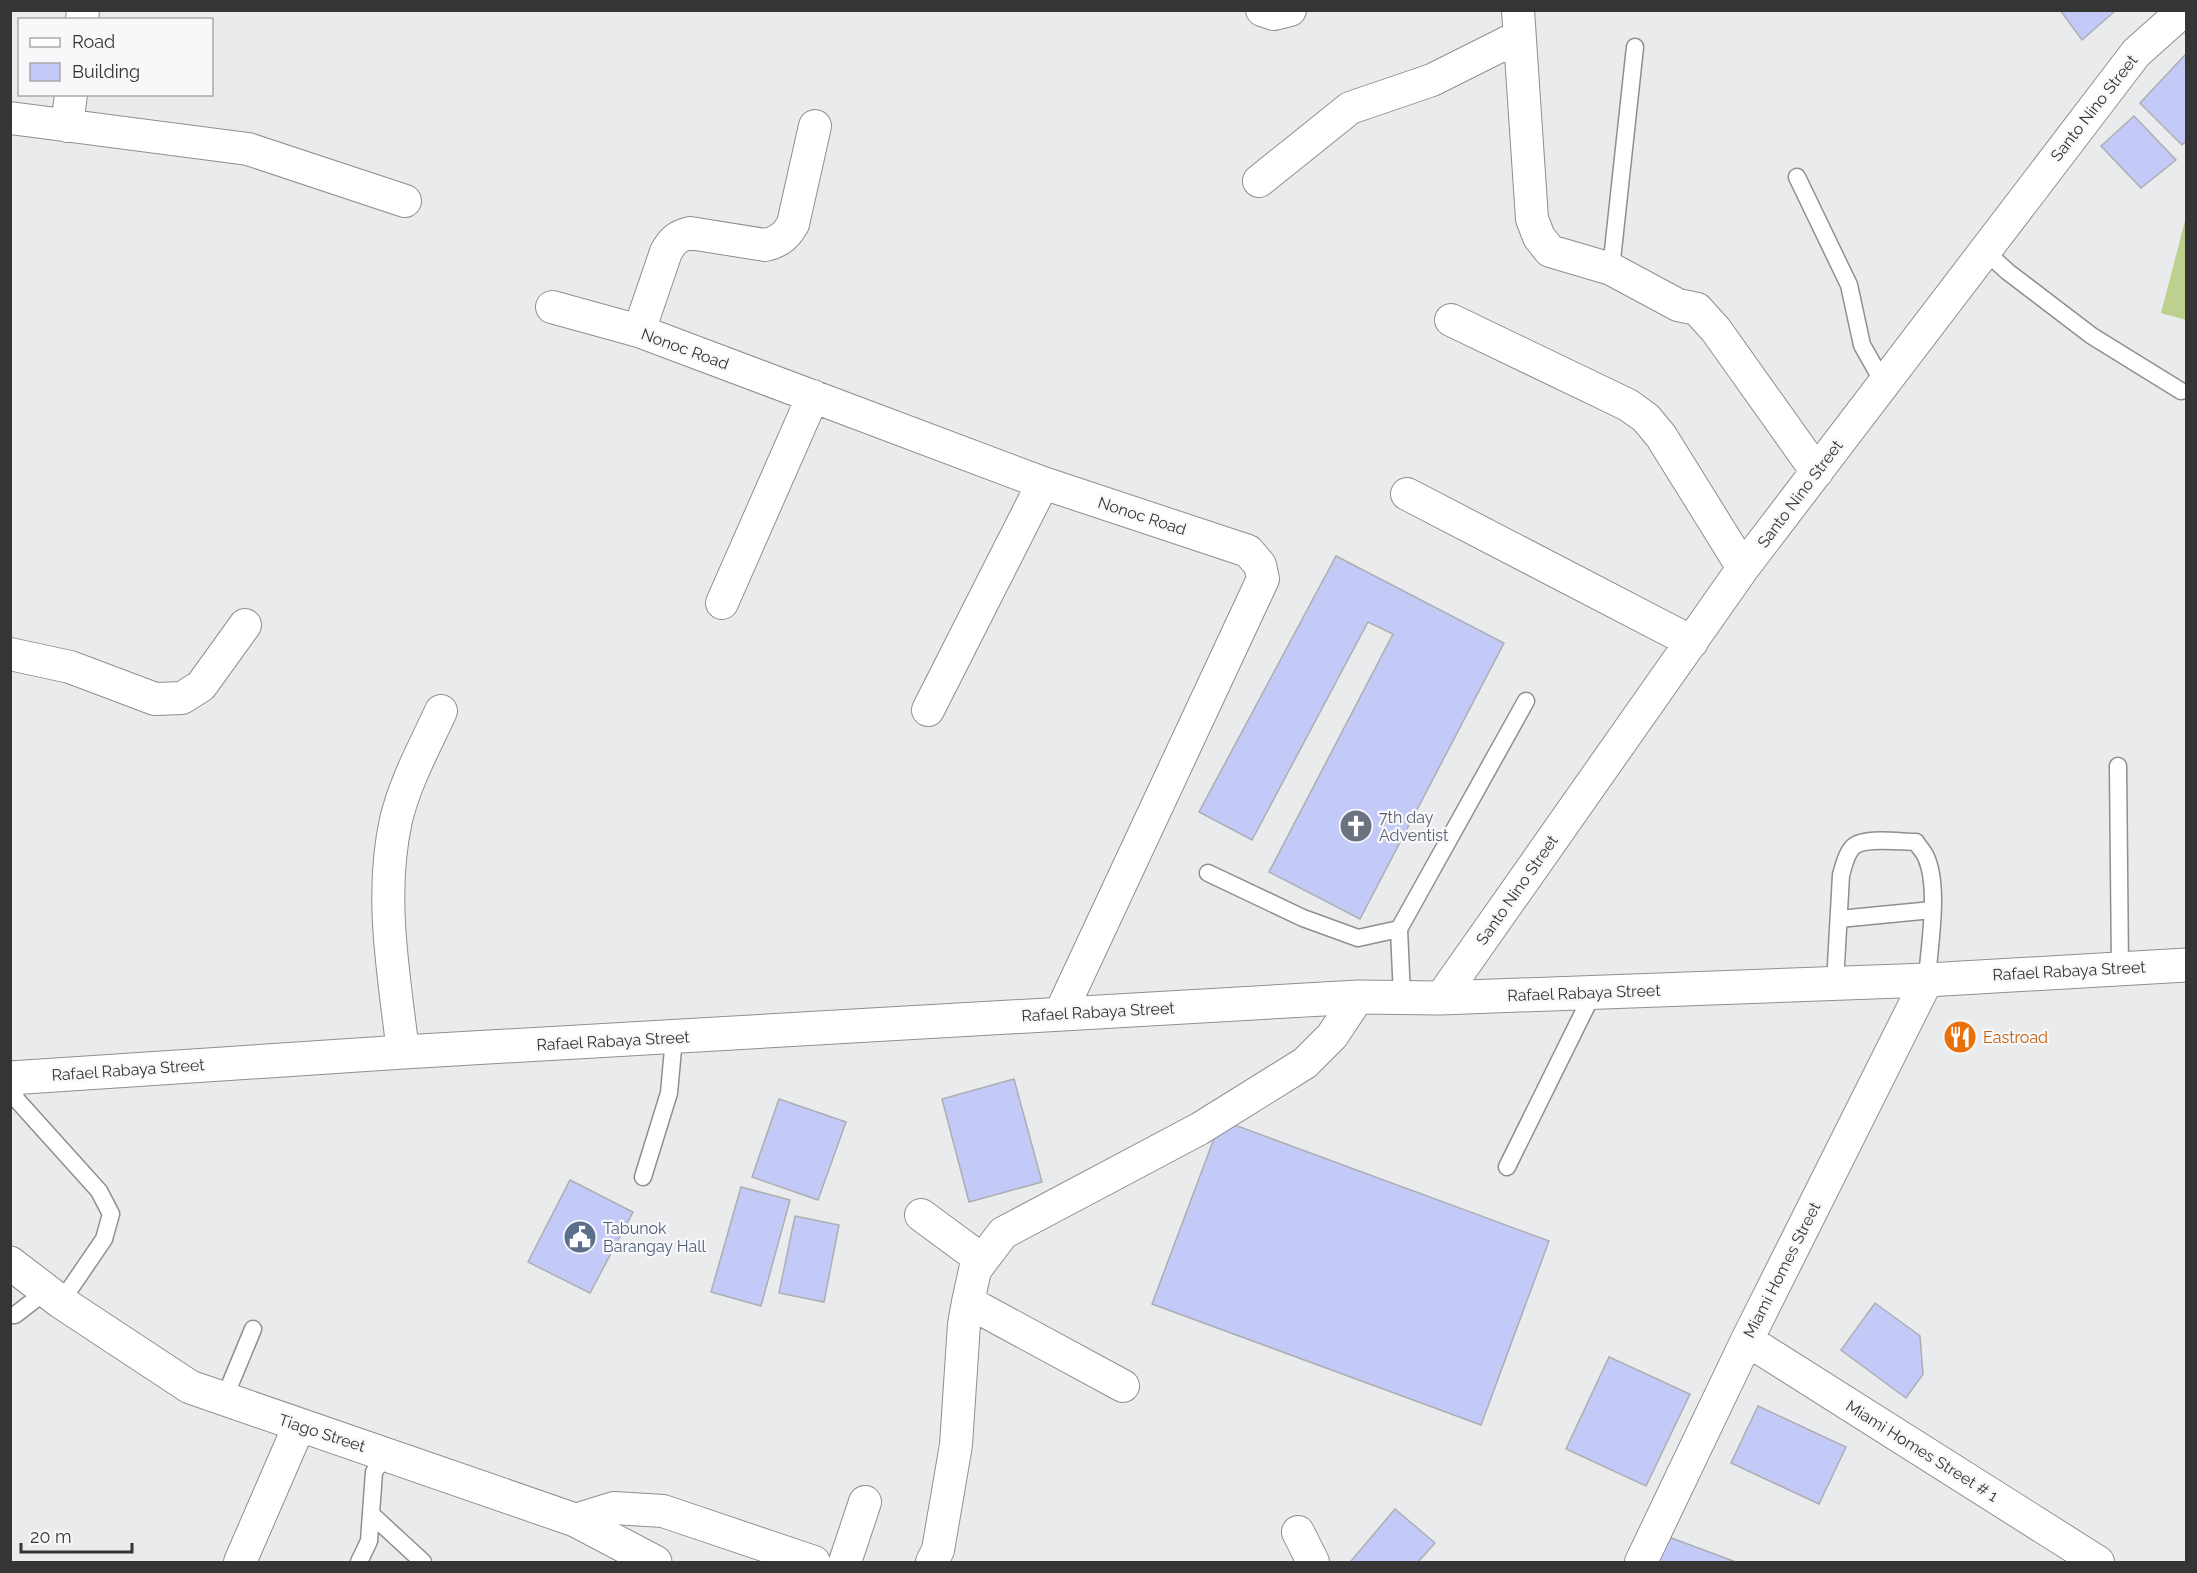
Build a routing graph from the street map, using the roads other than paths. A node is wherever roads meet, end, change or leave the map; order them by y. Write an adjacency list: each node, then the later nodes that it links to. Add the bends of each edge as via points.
1 (1262, 10): 2 (street, via 1274,14)
2 (1290, 10)
3 (2184, 10): 13 (street, Santo Nino Street, via 2136,52)
4 (1518, 24): 11 (street, via 1432,80 1350,108); 14 (street, via 1532,219 1550,251)
5 (1635, 47): 14 (lane)
6 (71, 96): 8 (street)
7 (10, 118): 8 (street)
8 (67, 126): 12 (street, via 248,149)
9 (815, 126): 17 (street, via 793,224 787,234 765,245 690,233 680,235 666,252)
10 (1797, 177): 18 (lane, via 1849,285 1862,345)
11 (1259, 181)
12 (405, 201)
13 (1985, 250): 18 (street, Santo Nino Street); 19 (lane, via 2092,336)
14 (1611, 269): 21 (street, via 1678,305 1697,309 1707,318)
15 (552, 307): 17 (street, Nonoc Road)
16 (1451, 320): 24 (street, via 1628,405 1646,418)
17 (639, 332): 20 (street, Nonoc Road)
18 (1884, 384): 21 (street, Santo Nino Street)
19 (2181, 391)
20 (813, 396): 22 (street, Nonoc Road); 25 (street)
21 (1817, 472): 24 (street, Santo Nino Street)
22 (1043, 483): 30 (street); 45 (street, Nonoc Road, via 1248,551 1260,565 1263,579)
23 (1407, 494): 27 (street)
24 (1743, 568): 27 (street, Santo Nino Street)
25 (723, 603)
26 (245, 625): 28 (street, via 201,686 182,698 155,699 70,667)
27 (1692, 642): 44 (street, Santo Nino Street)
28 (10, 654)
29 (1526, 701): 36 (lane)
30 (928, 710)
31 (441, 711): 47 (street, via 396,819 390,862 387,916)
32 (2118, 766): 38 (lane)
33 (1208, 873): 36 (lane, via 1303,918 1358,938)
34 (1932, 910): 35 (lane); 35 (lane, via 1931,872 1916,842 1862,841 1852,847 1845,860); 39 (lane)
35 (1839, 919): 40 (lane)
36 (1399, 929): 43 (lane)
37 (2187, 964): 38 (main road, Rafael Rabaya Street)
38 (2120, 968): 39 (main road, Rafael Rabaya Street)
39 (1927, 980): 40 (main road, Rafael Rabaya Street); 59 (street, Miami Homes Street)
40 (1835, 983): 41 (main road, Rafael Rabaya Street)
41 (1593, 993): 44 (main road, Rafael Rabaya Street); 50 (lane)
42 (1358, 997): 43 (main road, Rafael Rabaya Street); 45 (main road, Rafael Rabaya Street); 53 (street, via 1332,1036 1305,1063 1199,1129 1003,1233)
43 (1402, 997): 44 (main road, Rafael Rabaya Street)
44 (1441, 998)
45 (1060, 1014): 46 (main road, Rafael Rabaya Street)
46 (674, 1038): 47 (main road, Rafael Rabaya Street); 51 (lane, via 669,1092)
47 (404, 1052): 48 (main road, Rafael Rabaya Street)
48 (10, 1078)
49 (10, 1084): 55 (lane, via 17,1100 99,1191 111,1214 104,1239)
50 (1507, 1167)
51 (643, 1177)
52 (921, 1215): 53 (street)
53 (982, 1260): 56 (street, via 975,1270)
54 (10, 1263): 55 (main road, Tiago Street)
55 (54, 1296): 57 (lane); 61 (main road, Tiago Street, via 190,1387)
56 (968, 1302): 60 (street); 74 (street, via 956,1445 938,1550)
57 (10, 1315)
58 (253, 1329): 61 (lane)
59 (1747, 1340): 76 (street, Miami Homes Street); 77 (street, Miami Homes Street # 1)
60 (1123, 1386)
61 (224, 1399): 62 (main road, Tiago Street)
62 (299, 1426): 63 (main road, Tiago Street); 68 (street)
63 (386, 1454): 65 (lane, via 374,1472); 66 (main road, Tiago Street)
64 (865, 1502): 73 (street)
65 (371, 1514): 69 (lane, via 369,1541); 70 (lane)
66 (575, 1520): 71 (main road, Tiago Street); 72 (street, via 614,1508 663,1511)
67 (1298, 1532): 75 (street)
68 (240, 1563)
69 (359, 1563)
70 (423, 1563)
71 (655, 1563)
72 (814, 1563)
73 (845, 1563)
74 (932, 1563)
75 (1313, 1563)
76 (1641, 1563)
77 (2098, 1563)

